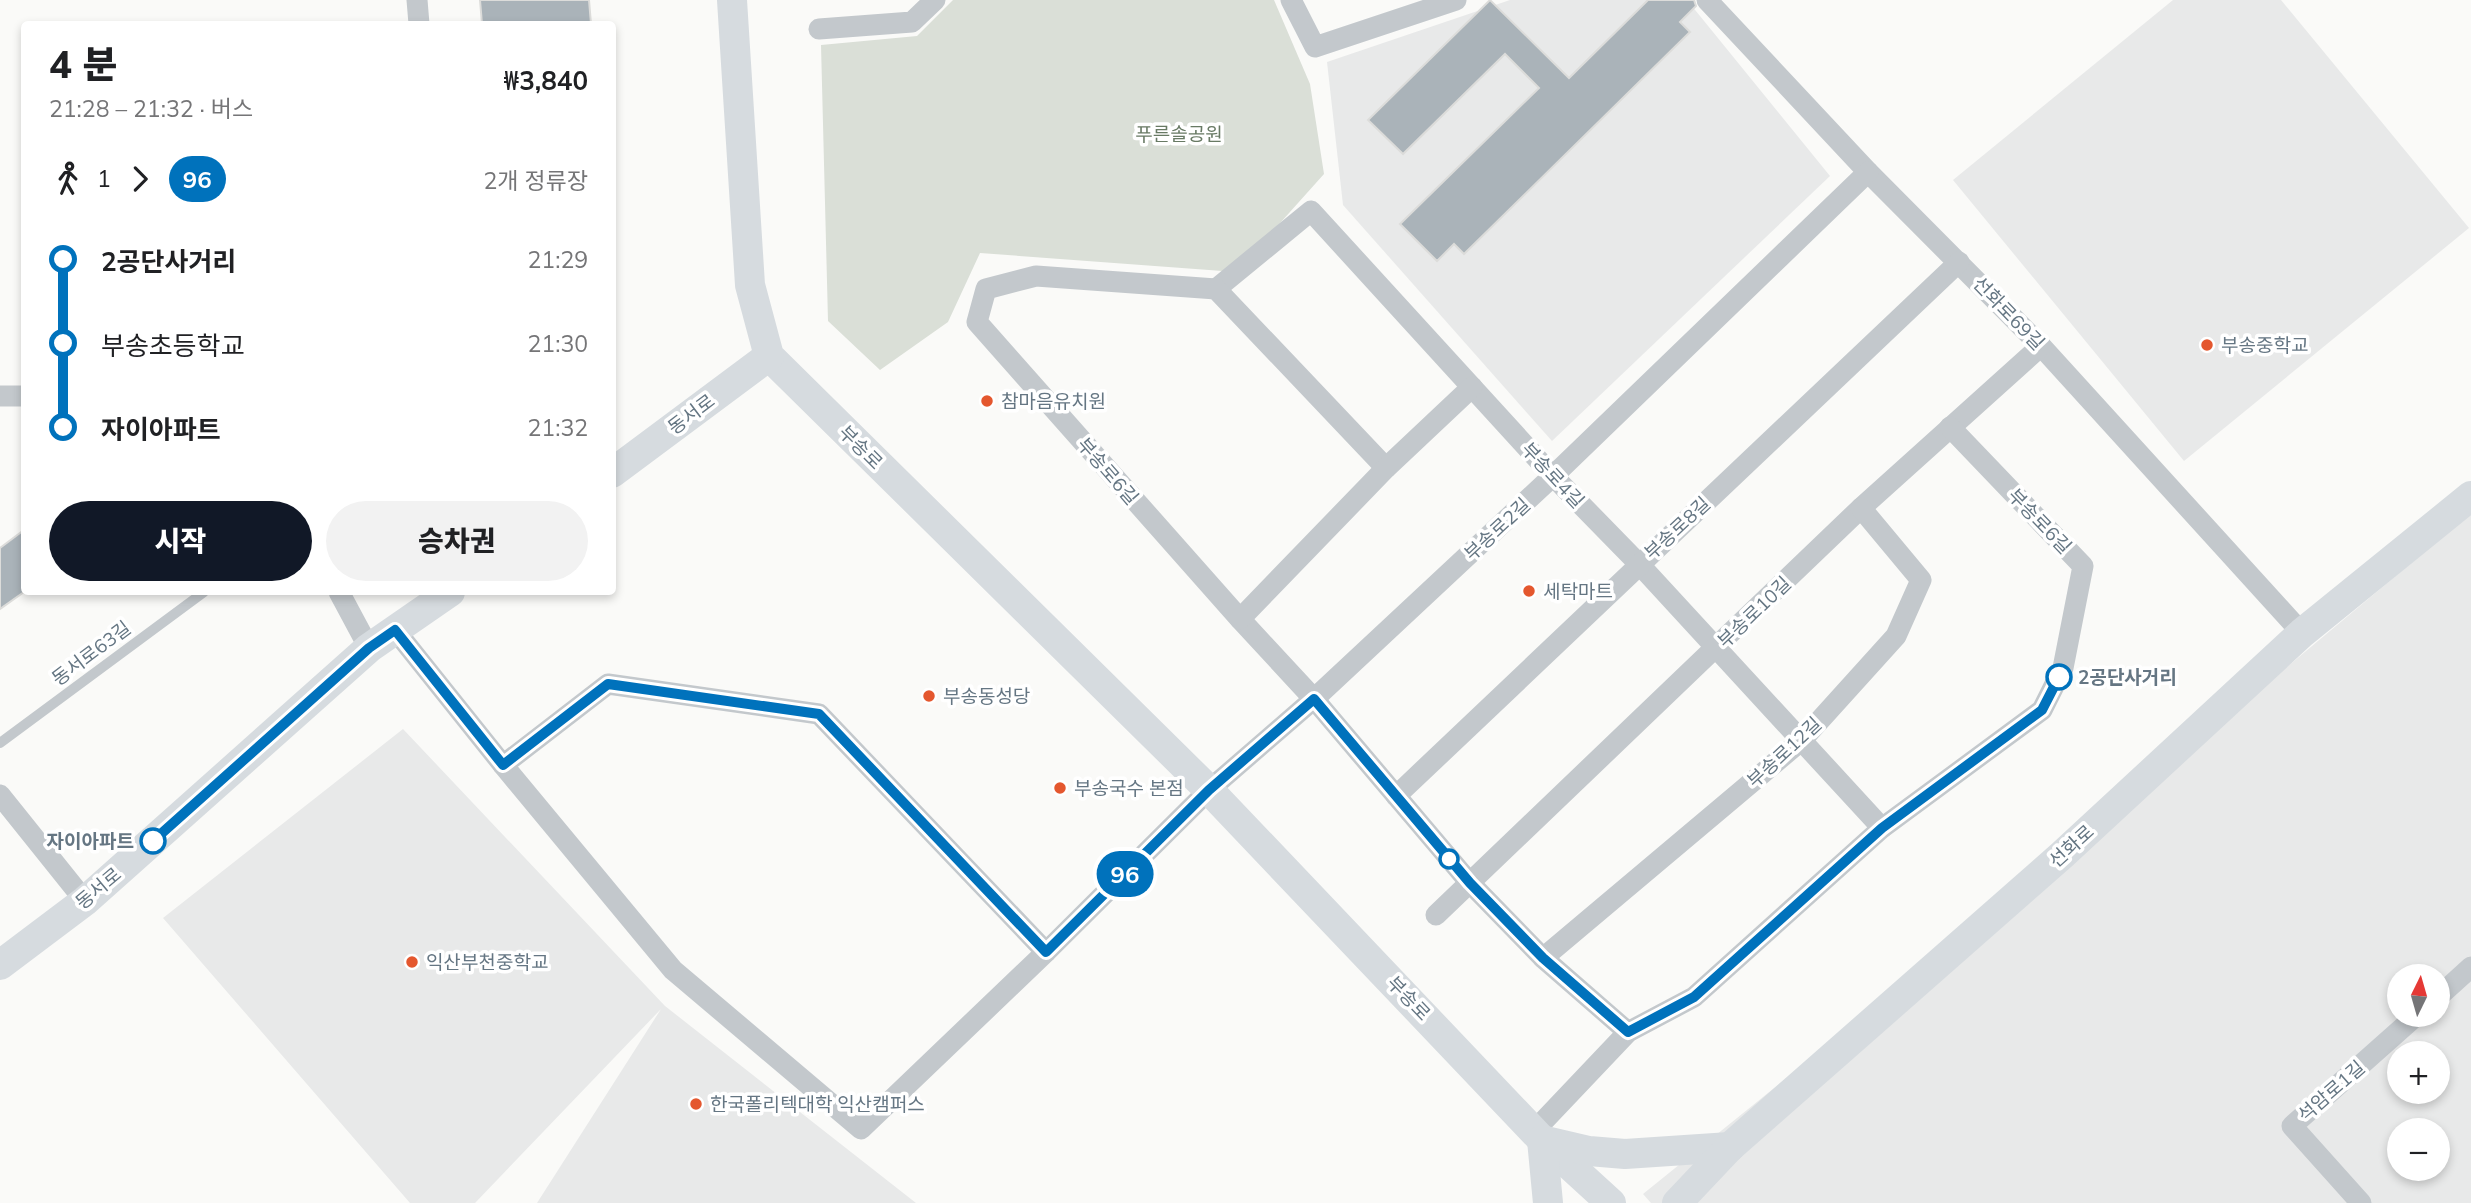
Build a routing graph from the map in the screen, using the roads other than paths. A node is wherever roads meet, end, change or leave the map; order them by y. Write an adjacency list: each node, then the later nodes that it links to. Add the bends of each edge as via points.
1 (417, 0): 7 (street)
2 (732, 0): 13 (street, via 750,285)
3 (935, 0): 8 (street, via 912,22)
4 (1291, 0): 5 (street, via 1315,47)
5 (1456, 0)
6 (1707, 0): 9 (street, 선화로69길)
7 (419, 21)
8 (819, 29)
9 (1868, 172): 10 (street, 선화로69길); 20 (street, 부송로2길)
10 (1959, 262): 12 (street, 선화로69길); 23 (street, 부송로8길)
11 (1216, 289): 14 (street, 부송로4길, via 1311,211); 18 (street); 27 (street, 부송로6길, via 1037,276 986,289 977,322)
12 (2041, 346): 17 (street, 부송로10길); 29 (street, 선화로69길)
13 (769, 356): 19 (street, 동서로); 36 (street, 부송로)
14 (1472, 387): 18 (street); 20 (street, 부송로4길)
15 (0, 396): 16 (street)
16 (21, 396)
17 (1950, 427): 22 (street, 부송로10길); 39 (street, 부송로6길, via 2083,566 2063,668 2042,710)
18 (1386, 468): 27 (street)
19 (616, 470)
20 (1553, 476): 23 (street, 부송로4길); 32 (street, 부송로2길)
21 (2471, 496): 29 (street, 선화로)
22 (1861, 509): 31 (street, 부송로10길); 33 (street, 부송로12길, via 1921,580 1896,636)
23 (1639, 564): 31 (street, 부송로4길); 38 (street, 부송로8길)
24 (200, 595): 34 (lane, 동서로63길)
25 (341, 595): 30 (street)
26 (446, 595): 28 (street, 동서로)
27 (1240, 620): 32 (street, 부송로6길)
28 (395, 630): 30 (street, 동서로); 35 (street)
29 (2302, 633): 51 (street, 선화로, via 2062,855)
30 (369, 648): 41 (street, 동서로)
31 (1717, 648): 33 (street, 부송로4길); 40 (street, 부송로10길)
32 (1314, 699): 36 (street, 부송로2길); 38 (street, 부송로6길)
33 (1802, 740): 39 (street, 부송로4길); 44 (street, 부송로12길)
34 (0, 743)
35 (503, 765): 43 (street, via 608,684 819,714); 43 (street, via 673,970 861,1129)
36 (1209, 790): 43 (street); 50 (street, 부송로)
37 (0, 795): 41 (street)
38 (1396, 796): 40 (street, 부송로6길)
39 (1882, 828): 49 (street, 부송로6길, via 1694,997)
40 (1470, 883): 42 (street, 부송로10길); 44 (street, 부송로6길)
41 (85, 901): 45 (street, 동서로)
42 (1436, 915)
43 (1046, 952)
44 (1543, 958): 49 (street, 부송로6길)
45 (0, 965)
46 (2471, 967): 47 (street)
47 (2450, 986)
48 (2403, 1027): 56 (street, 석암로1길, via 2292,1126)
49 (1628, 1032): 50 (street)
50 (1538, 1135): 51 (street, via 1590,1151 1625,1154); 52 (street); 53 (street, 부송로)
51 (1730, 1147): 54 (street, 선화로); 55 (street)
52 (1548, 1203)
53 (1611, 1203)
54 (1677, 1203)
55 (1685, 1203)
56 (2361, 1203)

